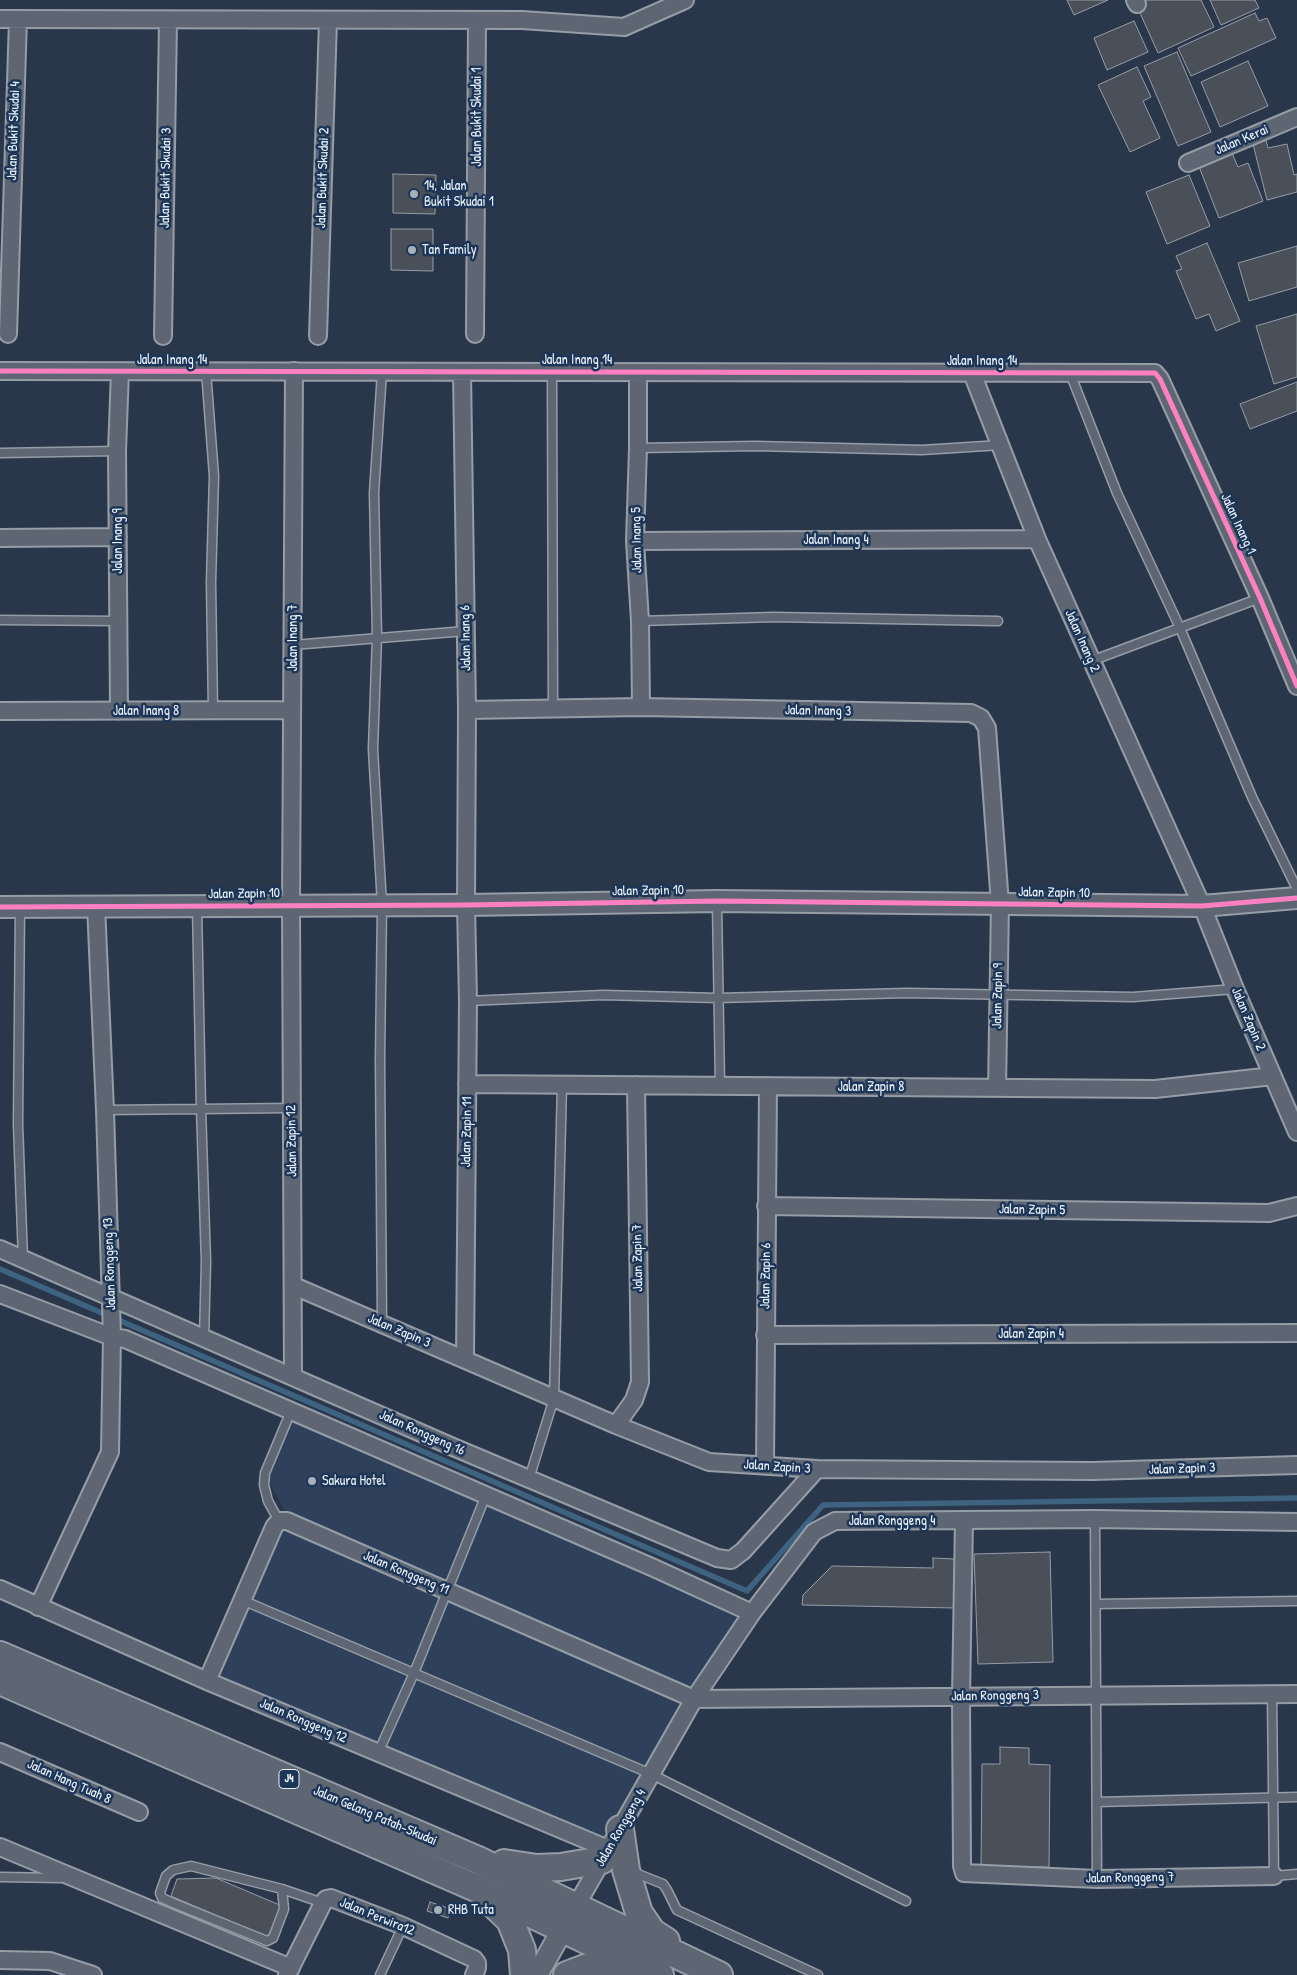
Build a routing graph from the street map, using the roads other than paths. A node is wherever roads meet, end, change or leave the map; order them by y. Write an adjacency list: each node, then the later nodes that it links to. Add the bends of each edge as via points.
1 (685, 0): 6 (street, via 624,27)
2 (0, 19): 3 (street)
3 (18, 19): 4 (street); 9 (street, Jalan Bukit Skudai 4)
4 (168, 20): 5 (street); 11 (street, Jalan Bukit Skudai 3)
5 (328, 20): 6 (street); 12 (street, Jalan Bukit Skudai 2)
6 (477, 20): 10 (street, Jalan Bukit Skudai 1)
7 (1297, 117): 8 (street, Jalan Kerai)
8 (1188, 163)
9 (8, 334)
10 (475, 334)
11 (164, 336)
12 (318, 336)
13 (0, 371): 14 (street, Jalan Inang 14)
14 (120, 371): 15 (street, Jalan Inang 14); 26 (street, Jalan Inang 9)
15 (206, 371): 16 (street, Jalan Inang 14); 49 (lane, via 214,476 211,582)
16 (294, 371): 17 (street, Jalan Inang 14); 40 (street, Jalan Inang 7)
17 (382, 371): 18 (street, Jalan Inang 14); 39 (lane, via 374,494)
18 (462, 372): 19 (street, Jalan Inang 14); 38 (street, Jalan Inang 6)
19 (552, 372): 20 (street, Jalan Inang 14); 44 (lane)
20 (638, 372): 21 (street, Jalan Inang 14); 25 (street, Jalan Inang 5)
21 (972, 373): 22 (street, Jalan Inang 14); 24 (street, Jalan Inang 2)
22 (1070, 373): 23 (street, Jalan Inang 14); 37 (lane, via 1117,493)
23 (1155, 373): 32 (street, Jalan Inang 1)
24 (1001, 446): 25 (lane, via 922,450 755,446); 30 (street, Jalan Inang 2)
25 (638, 448): 31 (street, Jalan Inang 5)
26 (118, 451): 27 (lane); 28 (street, Jalan Inang 9)
27 (0, 453)
28 (118, 536): 29 (street); 34 (street, Jalan Inang 9)
29 (0, 538)
30 (1037, 539): 31 (street, Jalan Inang 4); 41 (street, Jalan Inang 2)
31 (635, 541): 35 (street, Jalan Inang 5)
32 (1260, 598): 37 (lane); 42 (street, Jalan Inang 1)
33 (0, 620): 34 (lane)
34 (118, 621): 48 (street, Jalan Inang 9)
35 (640, 621): 36 (lane, via 774,617); 43 (street, Jalan Inang 5)
36 (998, 621)
37 (1180, 628): 41 (lane); 50 (lane, via 1252,797)
38 (466, 631): 39 (lane); 46 (street, Jalan Inang 6)
39 (377, 637): 40 (lane); 56 (lane, via 373,749)
40 (293, 645): 45 (street, Jalan Inang 7)
41 (1091, 661): 59 (street, Jalan Inang 2)
42 (1297, 686)
43 (640, 707): 44 (street, Jalan Inang 3); 53 (street, Jalan Inang 3, via 971,714 981,718 987,728)
44 (553, 709): 46 (street, Jalan Inang 3)
45 (292, 710): 49 (street, Jalan Inang 8); 55 (street, Jalan Inang 7)
46 (467, 710): 57 (street, Jalan Inang 6)
47 (0, 711): 48 (street, Jalan Inang 8)
48 (119, 711): 49 (street, Jalan Inang 8)
49 (213, 711)
50 (1297, 889)
51 (1297, 898): 59 (street, Jalan Zapin 10)
52 (717, 901): 53 (street, Jalan Zapin 10); 57 (street, Jalan Zapin 10); 63 (lane)
53 (1000, 904): 59 (street, Jalan Zapin 10); 62 (street, Jalan Zapin 9)
54 (96, 905): 58 (street, Jalan Zapin 10); 60 (street, Jalan Zapin 10); 74 (street, Jalan Ronggeng 13)
55 (291, 905): 56 (street, Jalan Zapin 10); 58 (street, Jalan Zapin 10); 73 (street, Jalan Zapin 12)
56 (382, 905): 57 (street, Jalan Zapin 10); 83 (lane)
57 (466, 905): 64 (street, Jalan Zapin 11)
58 (198, 906): 72 (lane)
59 (1202, 906): 61 (street, Jalan Zapin 2)
60 (10, 907): 79 (lane)
61 (1235, 989): 62 (lane, via 1133,997); 65 (street, Jalan Zapin 2)
62 (999, 994): 63 (lane); 71 (street, Jalan Zapin 9)
63 (718, 998): 64 (lane, via 603,995); 69 (lane)
64 (468, 1002): 66 (street, Jalan Zapin 11)
65 (1273, 1076): 71 (street, Jalan Zapin 8, via 1155,1089); 75 (street, Jalan Zapin 2)
66 (468, 1084): 67 (street, Jalan Zapin 8); 88 (street, Jalan Zapin 11)
67 (562, 1085): 68 (street, Jalan Zapin 8); 90 (lane)
68 (636, 1085): 69 (street, Jalan Zapin 8); 92 (street, Jalan Zapin 7, via 640,1382 634,1400)
69 (720, 1086): 70 (street, Jalan Zapin 8)
70 (768, 1086): 71 (street, Jalan Zapin 8); 76 (street, Jalan Zapin 6)
71 (997, 1088)
72 (200, 1108): 73 (lane); 74 (lane); 87 (lane, via 206,1262)
73 (292, 1108): 80 (street, Jalan Zapin 12)
74 (105, 1110): 82 (street, Jalan Ronggeng 13)
75 (1297, 1132)
76 (766, 1206): 77 (street, Jalan Zapin 5, via 1269,1213); 85 (street, Jalan Zapin 6)
77 (1297, 1206)
78 (0, 1249): 79 (street, Jalan Ronggeng 16)
79 (23, 1260): 82 (street, Jalan Ronggeng 16)
80 (294, 1286): 83 (street, Jalan Zapin 3); 89 (street, Jalan Zapin 12)
81 (0, 1294): 86 (street)
82 (111, 1297): 86 (street, Jalan Ronggeng 13); 87 (street, Jalan Ronggeng 16)
83 (382, 1324): 88 (street, Jalan Zapin 3)
84 (1297, 1333): 85 (street, Jalan Zapin 4)
85 (765, 1335): 94 (street, Jalan Zapin 6)
86 (112, 1337): 91 (street, via 125,1339); 107 (street, Jalan Ronggeng 13, via 110,1452)
87 (204, 1339): 89 (street, Jalan Ronggeng 16)
88 (465, 1359): 90 (street, Jalan Zapin 3)
89 (293, 1377): 96 (street, Jalan Ronggeng 16)
90 (554, 1398): 92 (street, Jalan Zapin 3); 96 (lane)
91 (291, 1411): 97 (street); 100 (lane, via 265,1473 268,1502)
92 (616, 1425): 94 (street, Jalan Zapin 3, via 709,1462)
93 (1297, 1465): 95 (street, Jalan Zapin 3, via 1093,1471)
94 (765, 1466): 95 (street, Jalan Zapin 3)
95 (818, 1469): 96 (street, Jalan Ronggeng 16, via 731,1560 717,1558)
96 (529, 1479)
97 (486, 1495): 103 (lane); 108 (street)
98 (1095, 1519): 99 (street, Jalan Ronggeng 4); 101 (street, Jalan Ronggeng 4); 106 (lane)
99 (964, 1520): 108 (street, Jalan Ronggeng 4, via 835,1521 814,1532); 116 (street)
100 (279, 1521): 103 (street, Jalan Ronggeng 11, via 287,1521); 104 (street)
101 (1297, 1522)
102 (0, 1589): 107 (street, Jalan Ronggeng 12)
103 (446, 1590): 110 (lane); 117 (street, Jalan Ronggeng 11)
104 (242, 1600): 110 (lane); 112 (street)
105 (1297, 1601): 106 (lane)
106 (1096, 1604): 115 (lane)
107 (38, 1608): 112 (street, Jalan Ronggeng 12)
108 (752, 1613): 117 (street, Jalan Ronggeng 4)
109 (0, 1655): 127 (main road, Jalan Gelang Patah-Skudai / J4)
110 (414, 1673): 119 (lane); 120 (lane)
111 (0, 1681): 134 (main road, Jalan Gelang Patah-Skudai / J4)
112 (207, 1681): 119 (street, Jalan Ronggeng 12)
113 (1272, 1694): 114 (street, Jalan Ronggeng 3); 115 (street, Jalan Ronggeng 3); 122 (lane)
114 (1297, 1694)
115 (1096, 1695): 116 (street, Jalan Ronggeng 3); 123 (lane)
116 (961, 1697): 117 (street, Jalan Ronggeng 3); 133 (street, Jalan Ronggeng 7, via 964,1873)
117 (694, 1699): 120 (street, Jalan Ronggeng 4)
118 (0, 1752): 124 (street, Jalan Hang Tuah 8)
119 (378, 1753): 125 (street, Jalan Ronggeng 12)
120 (651, 1774): 125 (street, Jalan Ronggeng 4); 136 (lane)
121 (1297, 1797): 122 (lane)
122 (1273, 1798): 123 (lane); 130 (lane)
123 (1096, 1802): 133 (lane)
124 (139, 1812)
125 (610, 1846): 127 (main road, via 569,1866 537,1868); 128 (main road); 138 (street, Jalan Ronggeng 4)
126 (0, 1847): 132 (street)
127 (478, 1860): 138 (main road, Jalan Gelang Patah-Skudai / J4)
128 (626, 1870): 144 (main road, via 640,1913 652,1932); 152 (lane, via 663,1884 676,1910)
129 (1297, 1874): 130 (lane, Jalan Ronggeng 7)
130 (1274, 1876): 133 (street, Jalan Ronggeng 7)
131 (0, 1878): 132 (lane)
132 (71, 1878): 143 (street)
133 (1097, 1879)
134 (476, 1888): 140 (main road, Jalan Gelang Patah-Skudai / J4); 147 (main road, via 510,1920 522,1950)
135 (282, 1889): 135 (lane, via 284,1908 272,1938 267,1941 173,1903 162,1898 160,1893 166,1876 173,1870 191,1866); 137 (lane)
136 (906, 1901)
137 (323, 1903): 139 (street, Jalan Perwira12, via 331,1898); 143 (street, Jalan Perwira12)
138 (576, 1906): 140 (street); 144 (main road, Jalan Gelang Patah-Skudai / J4)
139 (403, 1926): 142 (street, Jalan Perwira12, via 474,1959); 146 (lane)
140 (563, 1929): 148 (street); 151 (main road, Jalan Gelang Patah-Skudai / J4)
141 (0, 1960): 145 (street, via 50,1961)
142 (476, 1969)
143 (289, 1972)
144 (714, 1972)
145 (93, 1975)
146 (380, 1975)
147 (524, 1975)
148 (537, 1975)
149 (567, 1975): 150 (main road, via 588,1967 613,1967)
150 (652, 1975)
151 (660, 1975)
152 (818, 1975)

